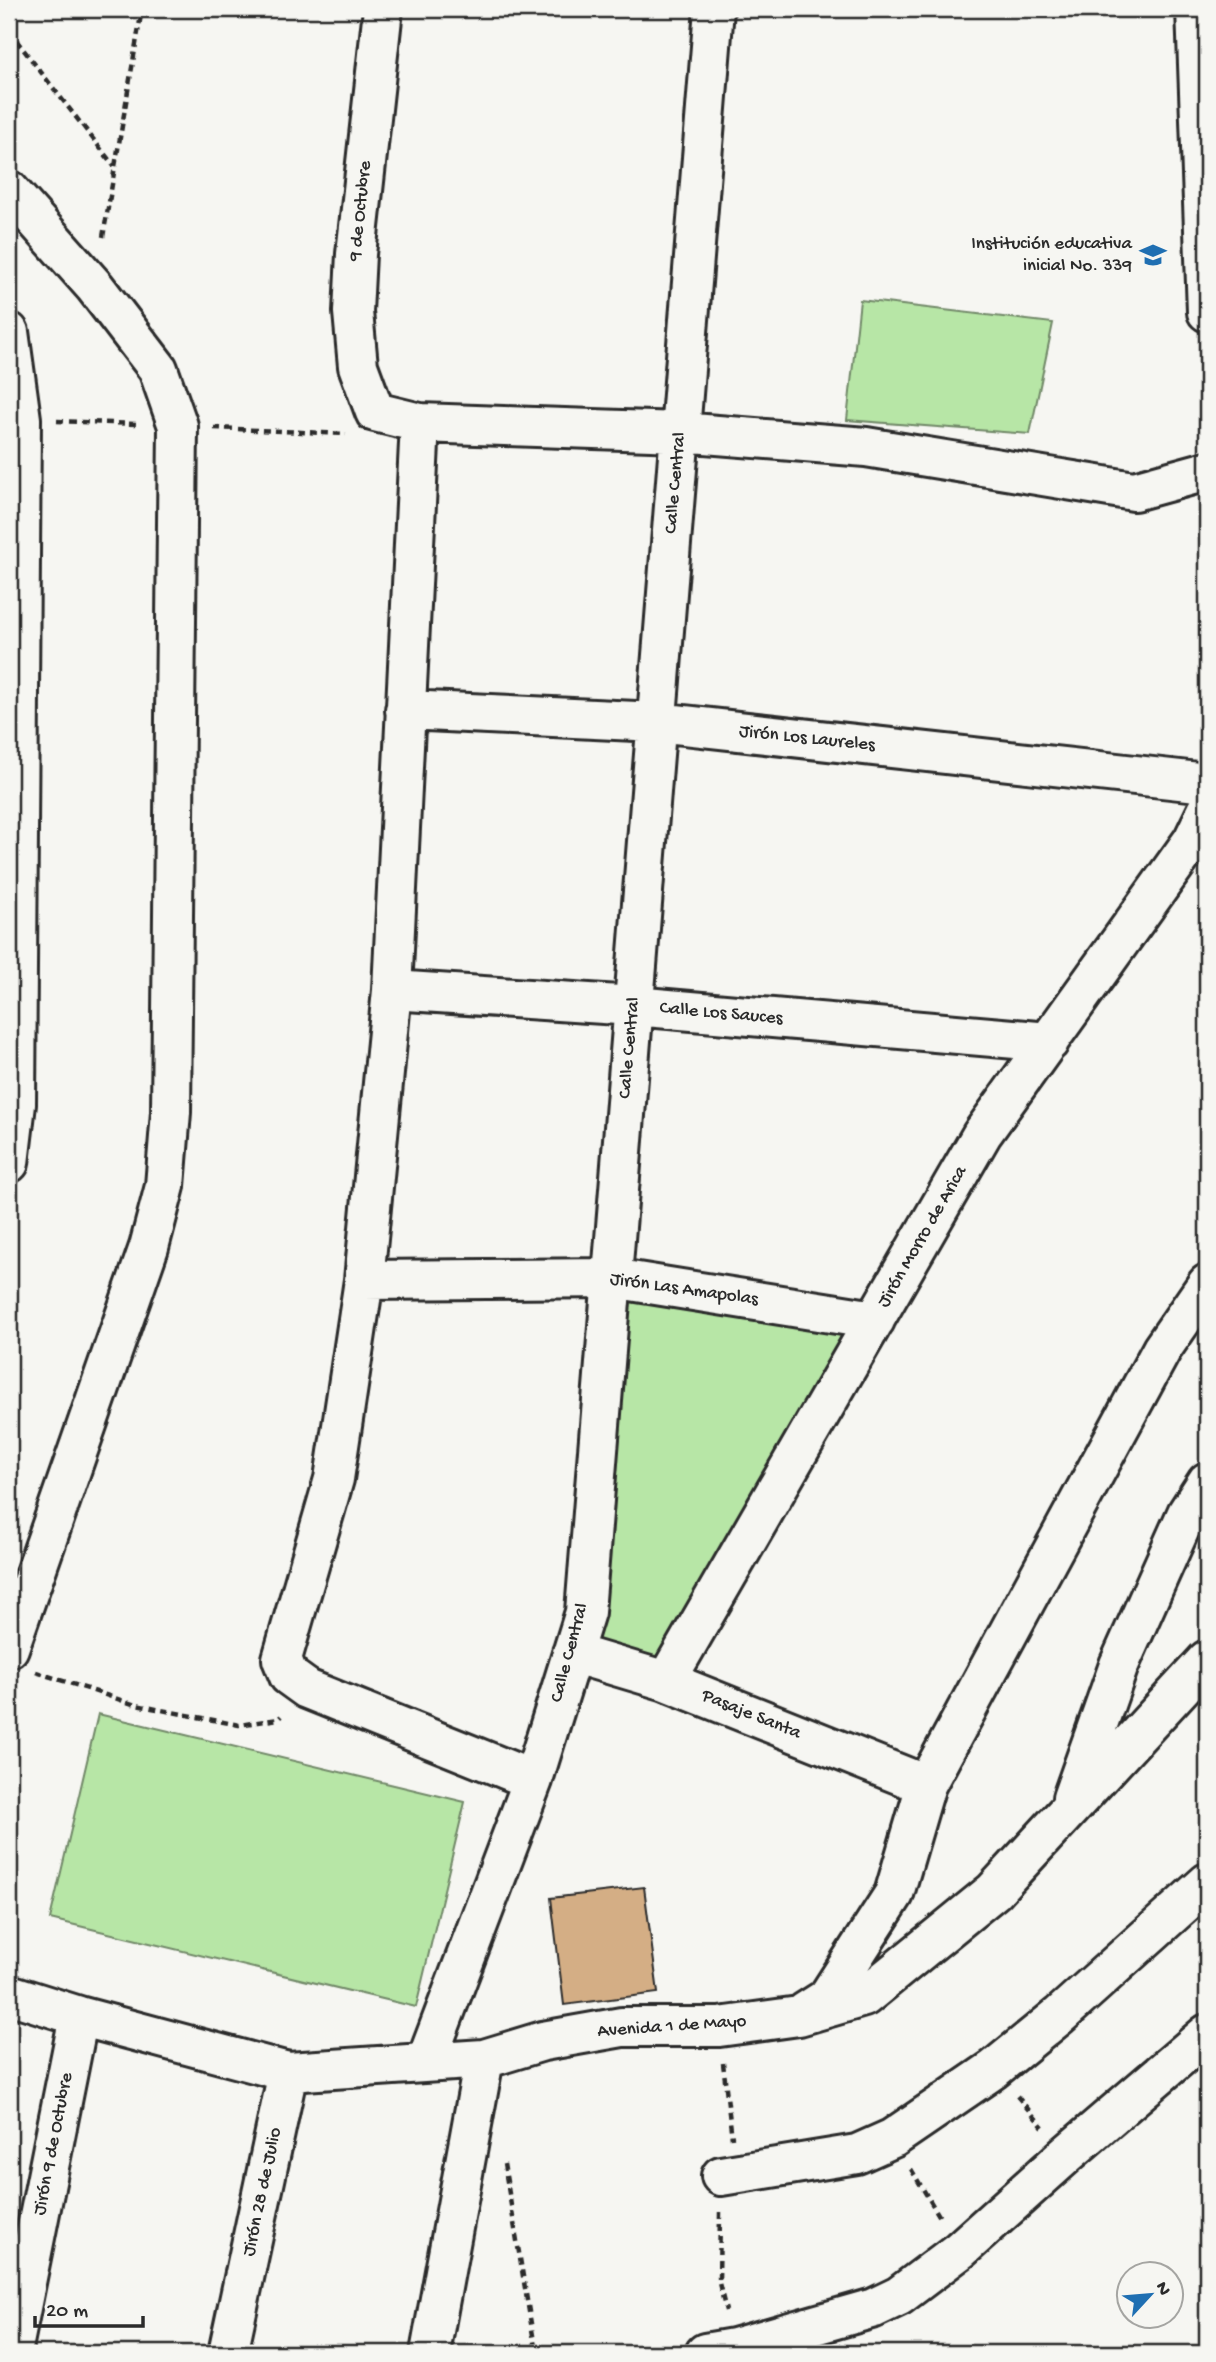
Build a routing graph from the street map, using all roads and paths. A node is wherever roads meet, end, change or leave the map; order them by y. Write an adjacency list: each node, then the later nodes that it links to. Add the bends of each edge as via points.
1 (142, 9): 6 (path)
2 (383, 9): 13 (street, 9 de Octubre, via 356,254 354,312)
3 (714, 9): 16 (street, Calle Central)
4 (1191, 10): 8 (street)
5 (9, 31): 6 (path)
6 (115, 167): 9 (path)
7 (9, 190): 9 (street)
8 (1206, 224): 10 (street)
9 (95, 287): 15 (street, via 158,369)
10 (1207, 312)
11 (9, 332): 12 (street)
12 (15, 415): 15 (path); 25 (street, via 16,1104)
13 (362, 423): 14 (street); 15 (path)
14 (421, 424): 16 (street); 18 (street)
15 (178, 426): 32 (street, via 171,1112 165,1186)
16 (680, 432): 17 (street, via 866,447 1135,491); 19 (street, Calle Central)
17 (1207, 471)
18 (405, 710): 19 (street, Jirón Los Laureles); 22 (street)
19 (657, 722): 20 (street, Jirón Los Laureles); 23 (street, Calle Central)
20 (1207, 783)
21 (1207, 811): 24 (street, Jirón Morro de Arica, via 1193,840)
22 (392, 990): 23 (street, Calle Los Sauces); 27 (street)
23 (634, 1006): 24 (street, Calle Los Sauces); 26 (street, Calle Central)
24 (1049, 1042): 29 (street, Jirón Morro de Arica, via 982,1134)
25 (9, 1163)
26 (612, 1278): 27 (street, Jirón Las Amapolas); 29 (street, Jirón Las Amapolas); 31 (street, Calle Central, via 585,1612)
27 (365, 1280): 35 (street, via 334,1479 282,1659 289,1676)
28 (1207, 1284): 37 (street, via 1162,1349)
29 (875, 1320): 34 (street, Jirón Morro de Arica)
30 (1207, 1482): 38 (street, via 1187,1513 1119,1665)
31 (572, 1653): 34 (street, Pasaje Santa); 36 (street, Calle Central)
32 (21, 1660): 35 (path, via 136,1704 239,1725 278,1719)
33 (1207, 1660): 38 (street, Avenida 1 de Mayo)
34 (666, 1681): 37 (street, Pasaje Santa)
35 (307, 1689): 36 (street)
36 (533, 1780): 45 (street, Calle Central)
37 (926, 1785): 42 (street, via 894,1894 827,1998)
38 (1067, 1812): 42 (street, Avenida 1 de Mayo, via 994,1891 864,1997)
39 (1207, 1883): 46 (street)
40 (9, 1994): 41 (street, Avenida 1 de Mayo)
41 (79, 2016): 47 (street, Avenida 1 de Mayo); 52 (street, Jirón 9 de Octubre)
42 (799, 2016): 44 (street, Avenida 1 de Mayo, via 719,2027 622,2027 543,2041)
43 (1207, 2035): 50 (street)
44 (484, 2059): 45 (street, Avenida 1 de Mayo); 56 (street)
45 (426, 2062): 47 (street, Avenida 1 de Mayo)
46 (994, 2069): 48 (street); 50 (path)
47 (288, 2072): 55 (street, Jirón 28 de Julio)
48 (893, 2138): 51 (street, via 857,2154); 53 (path)
49 (502, 2154): 57 (path)
50 (1067, 2154): 53 (street)
51 (721, 2176)
52 (21, 2246): 54 (street, Jirón 9 de Octubre)
53 (960, 2250): 58 (street, via 913,2286 874,2308)
54 (12, 2353)
55 (228, 2353)
56 (430, 2353)
57 (536, 2353)
58 (705, 2353)

